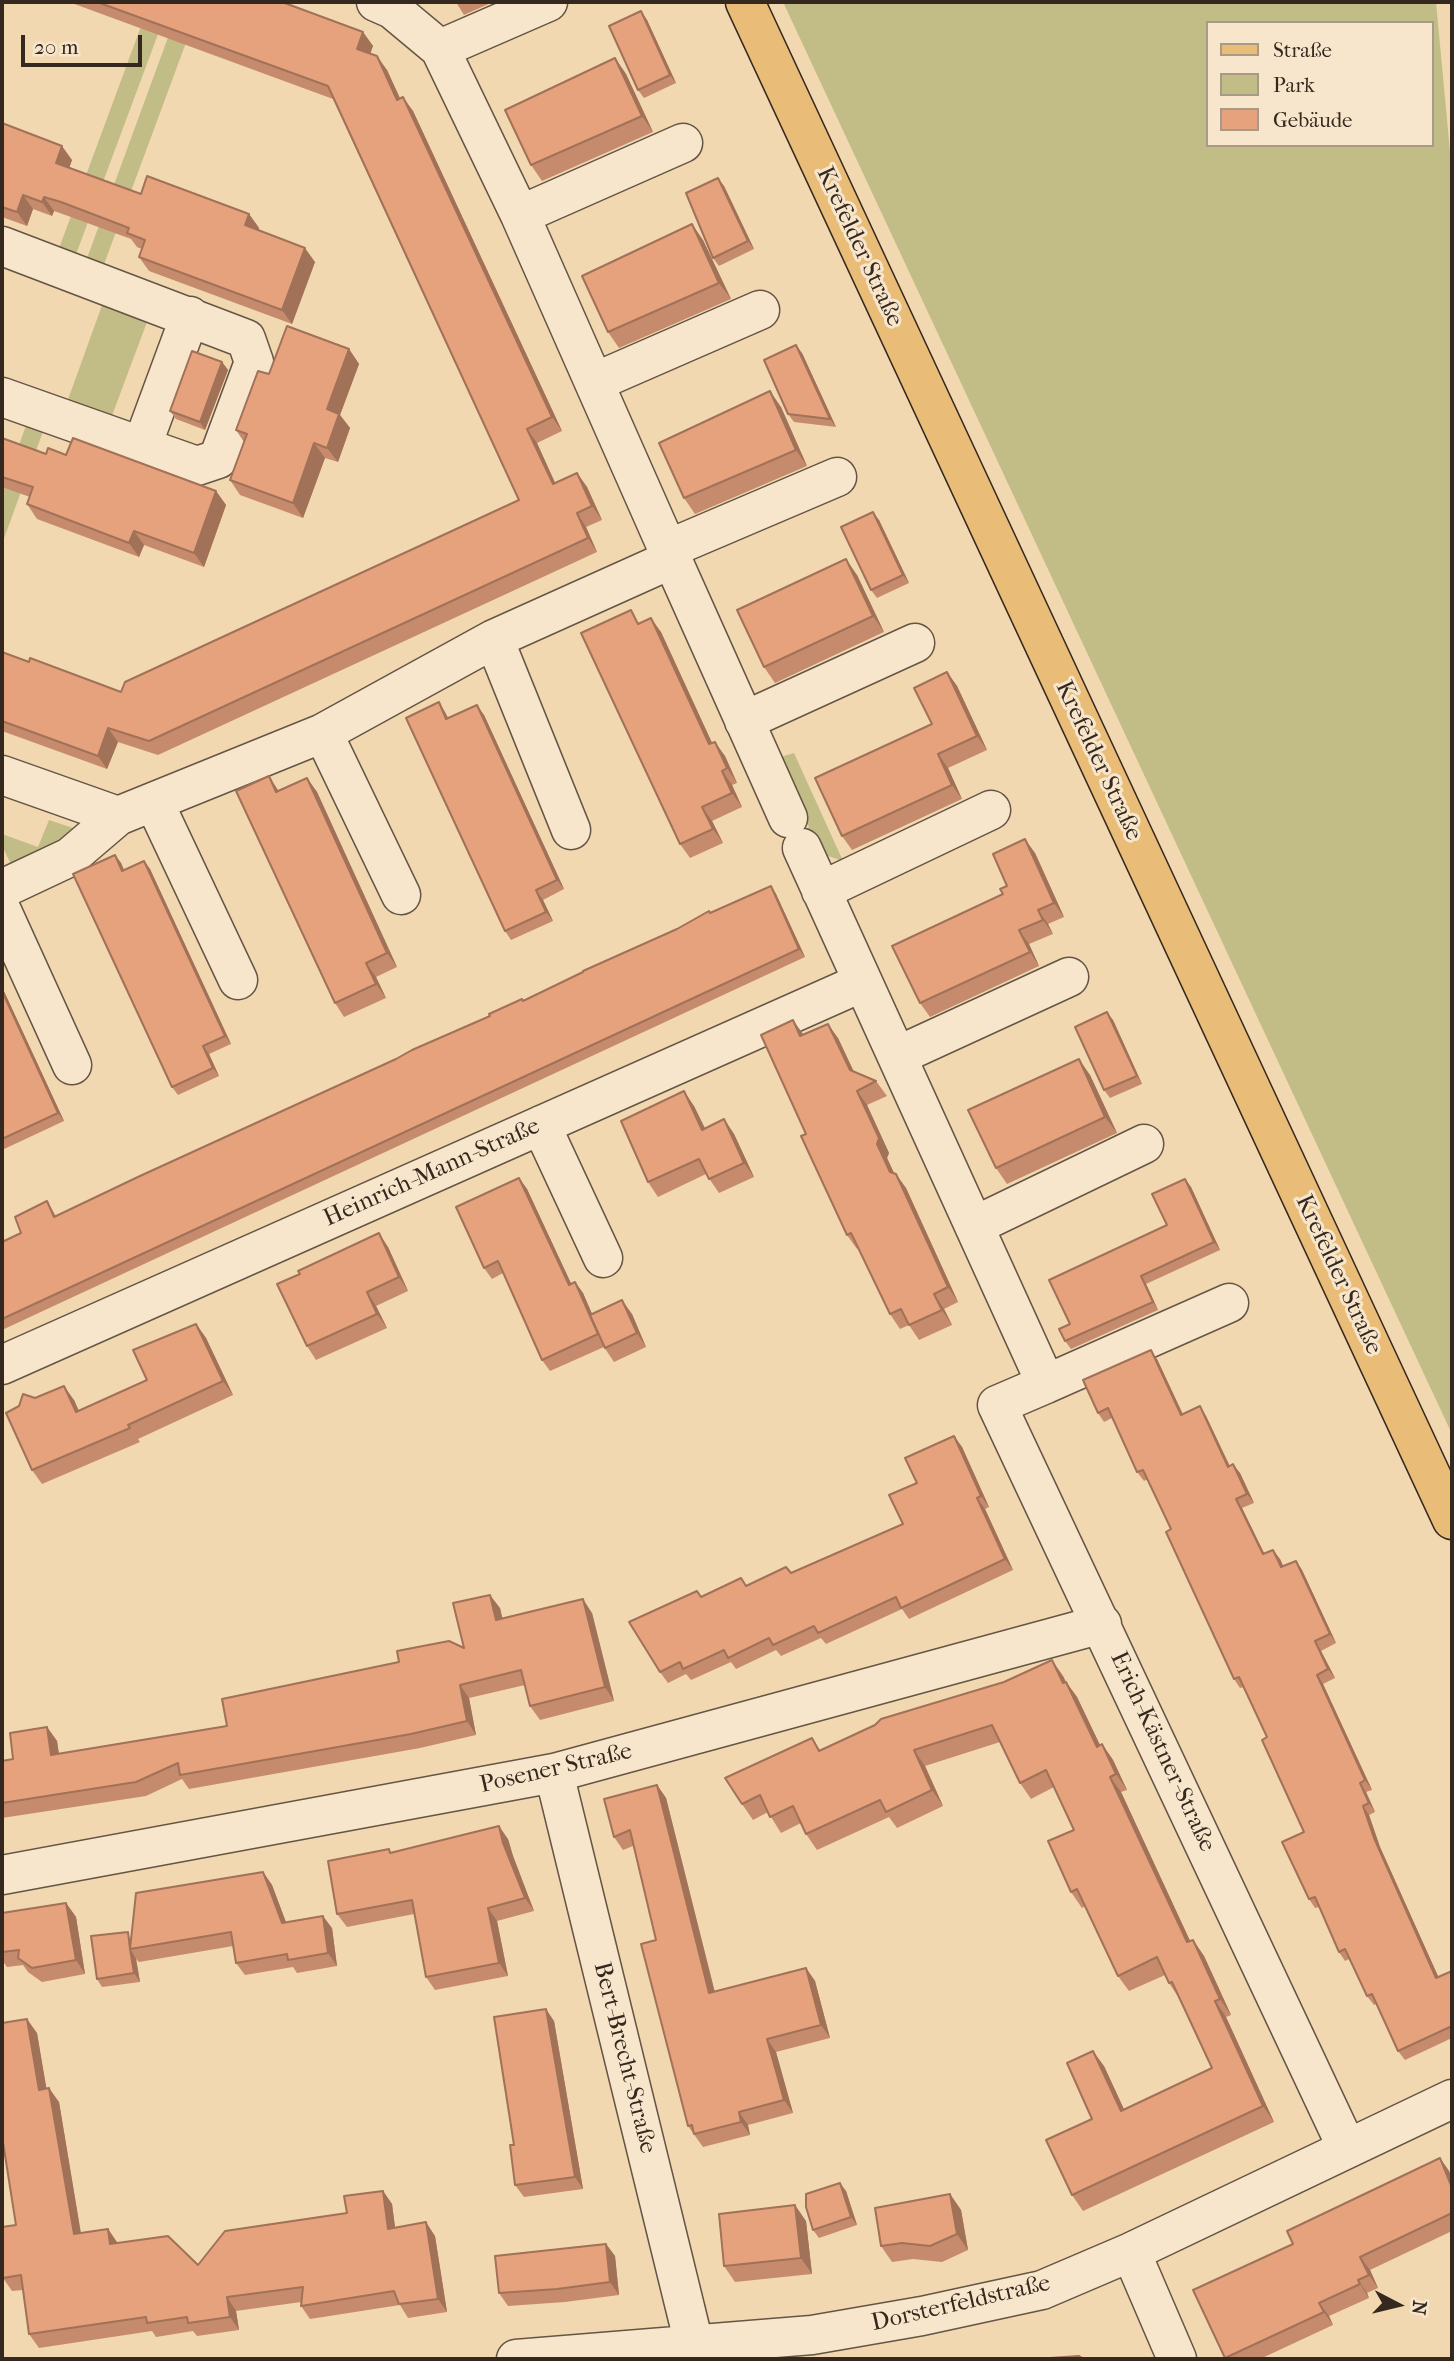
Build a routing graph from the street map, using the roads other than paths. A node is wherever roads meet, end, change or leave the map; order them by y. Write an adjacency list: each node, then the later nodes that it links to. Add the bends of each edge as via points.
1 (376, 2): 4 (street, via 392,9)
2 (548, 2): 4 (street)
3 (745, 2): 40 (main road, Krefelder Straße)
4 (440, 49): 6 (street)
5 (683, 143): 6 (street)
6 (520, 215): 10 (street)
7 (2, 246): 9 (street)
8 (760, 310): 10 (street)
9 (190, 316): 12 (street); 12 (street, via 246,339 254,362 218,459 197,466)
10 (595, 382): 14 (street)
11 (2, 397): 12 (street)
12 (142, 446)
13 (837, 477): 14 (street)
14 (670, 554): 15 (street); 17 (street)
15 (494, 639): 18 (street); 23 (street)
16 (915, 643): 17 (street)
17 (744, 721): 25 (street)
18 (323, 733): 20 (street); 26 (street)
19 (2, 775): 22 (street)
20 (154, 802): 22 (street); 29 (street)
21 (991, 810): 25 (street)
22 (118, 816): 24 (street, via 70,857)
23 (571, 830)
24 (2, 889)
25 (821, 891): 30 (street)
26 (401, 895)
27 (2, 911): 32 (street)
28 (1069, 978): 31 (street)
29 (237, 980)
30 (863, 982): 31 (street); 33 (street, Heinrich-Mann-Straße)
31 (897, 1056): 35 (street)
32 (72, 1065)
33 (541, 1125): 36 (street); 38 (street, Heinrich-Mann-Straße)
34 (1144, 1144): 35 (street)
35 (974, 1226): 39 (street)
36 (603, 1258)
37 (1229, 1303): 39 (street, Erich-Kästner-Straße)
38 (2, 1365)
39 (1046, 1384): 41 (street, Erich-Kästner-Straße, via 998,1405)
40 (1452, 1520)
41 (1102, 1624): 42 (street, Posener Straße); 45 (street, Erich-Kästner-Straße)
42 (554, 1773): 43 (street, Posener Straße); 47 (street, Bert-Brecht-Straße)
43 (2, 1875)
44 (1452, 2099): 45 (street, Dorsterfeldstraße)
45 (1347, 2148): 46 (street, Dorsterfeldstraße)
46 (1131, 2252): 47 (street, Dorsterfeldstraße, via 1042,2290 922,2316 812,2335); 49 (street)
47 (694, 2344): 48 (street, Dorsterfeldstraße)
48 (516, 2359)
49 (1177, 2359)

